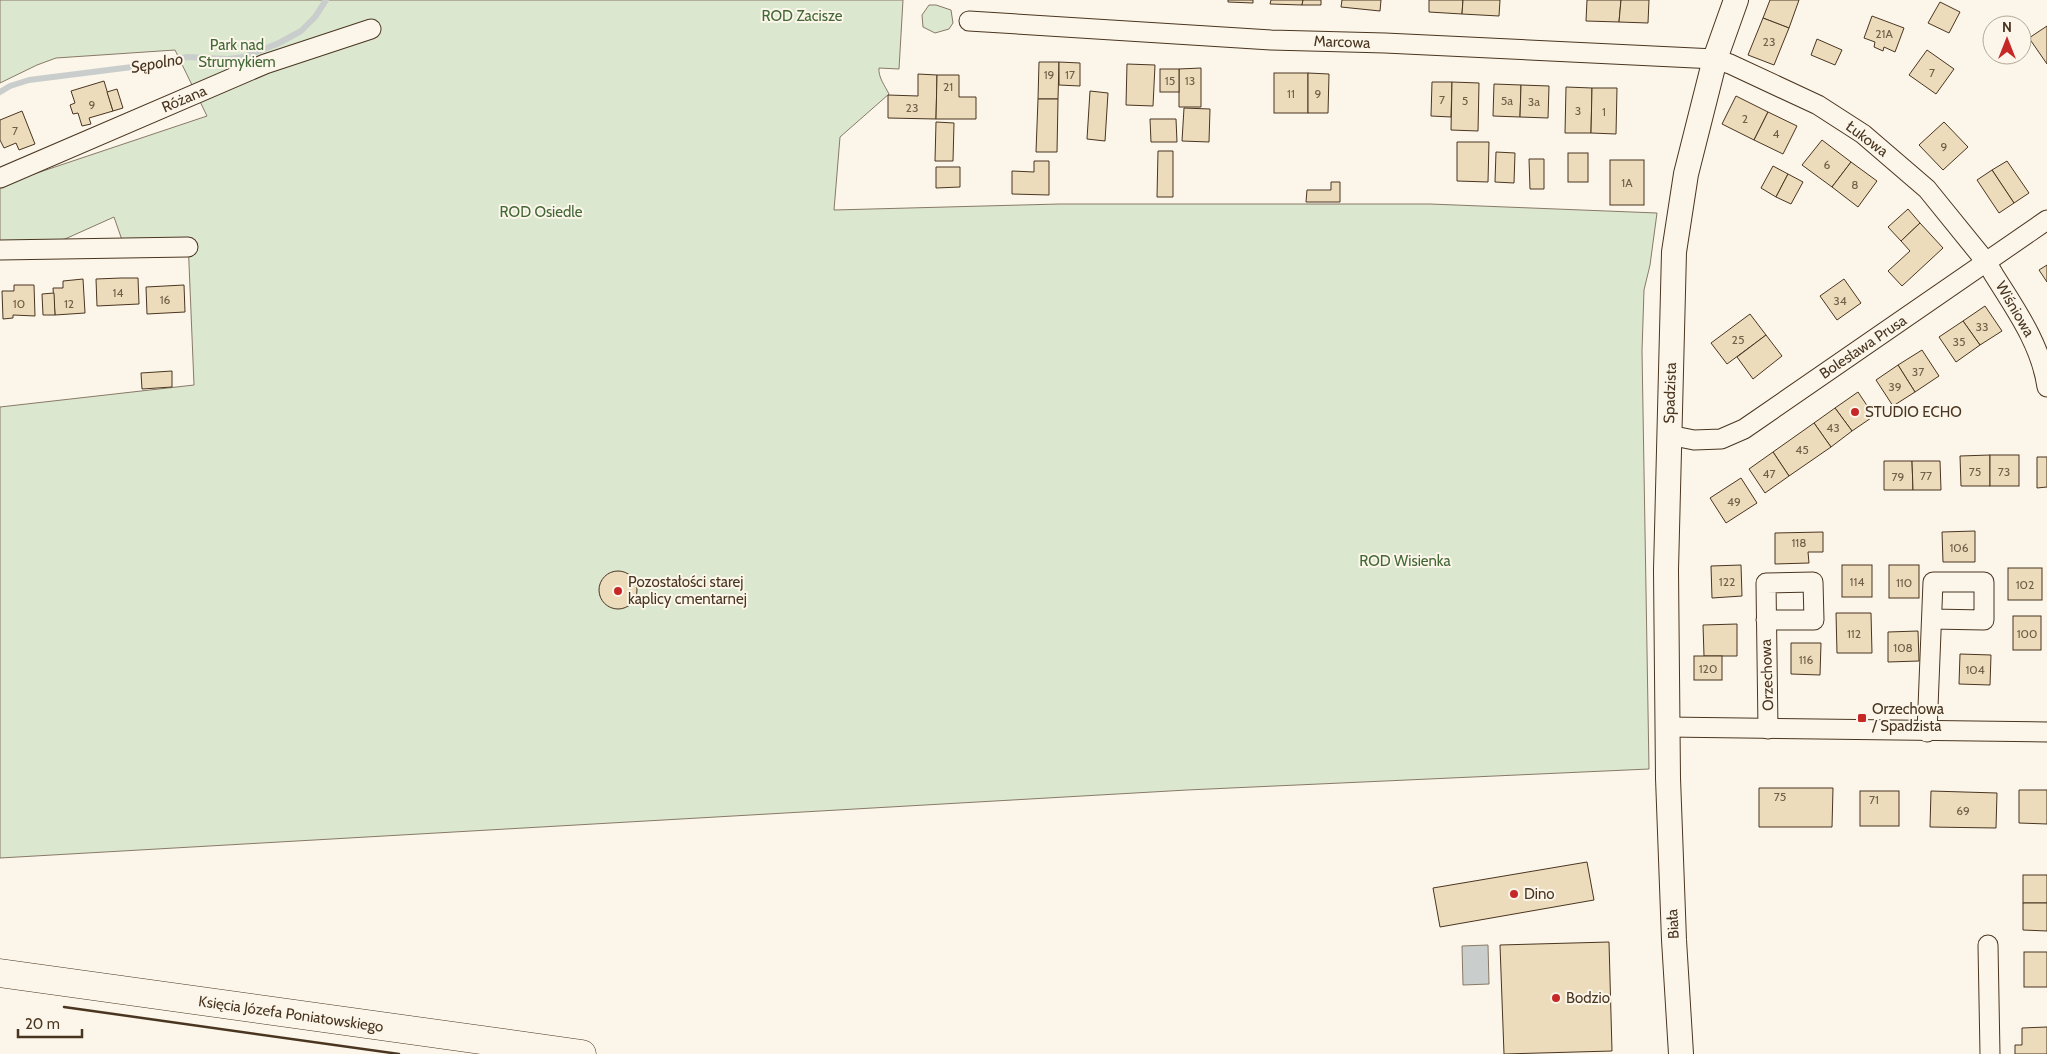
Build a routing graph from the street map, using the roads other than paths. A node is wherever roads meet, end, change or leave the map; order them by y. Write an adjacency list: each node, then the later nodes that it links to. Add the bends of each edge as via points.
1 (1736, 0): 4 (street, Spadzista)
2 (969, 21): 4 (street, Marcowa, via 1271,40)
3 (371, 29): 5 (street, Różana, via 266,64)
4 (1715, 59): 9 (street, Łukowa, via 1818,104 1863,134 1927,189); 11 (street, Spadzista, via 1686,174 1674,252)
5 (0, 178)
6 (2047, 220): 9 (street, Bolesława Prusa)
7 (188, 247): 8 (street)
8 (0, 250)
9 (1987, 262): 10 (street, Wiśniowa, via 2037,349); 11 (street, Bolesława Prusa, via 1744,429 1722,439 1694,440)
10 (2047, 387)
11 (1669, 435): 14 (street, Spadzista)
12 (1932, 619): 16 (street)
13 (1766, 620): 15 (street, Orzechowa)
14 (1667, 727): 15 (street, Orzechowa); 18 (street, Spadzista)
15 (1768, 729): 16 (street, Orzechowa)
16 (1928, 732): 17 (street, Orzechowa)
17 (2047, 732)
18 (1668, 794): 22 (street, Biała)
19 (1988, 944): 23 (street)
20 (0, 973): 21 (main road, Księcia Józefa Poniatowskiego)
21 (582, 1054)
22 (1681, 1054)
23 (1990, 1054)

